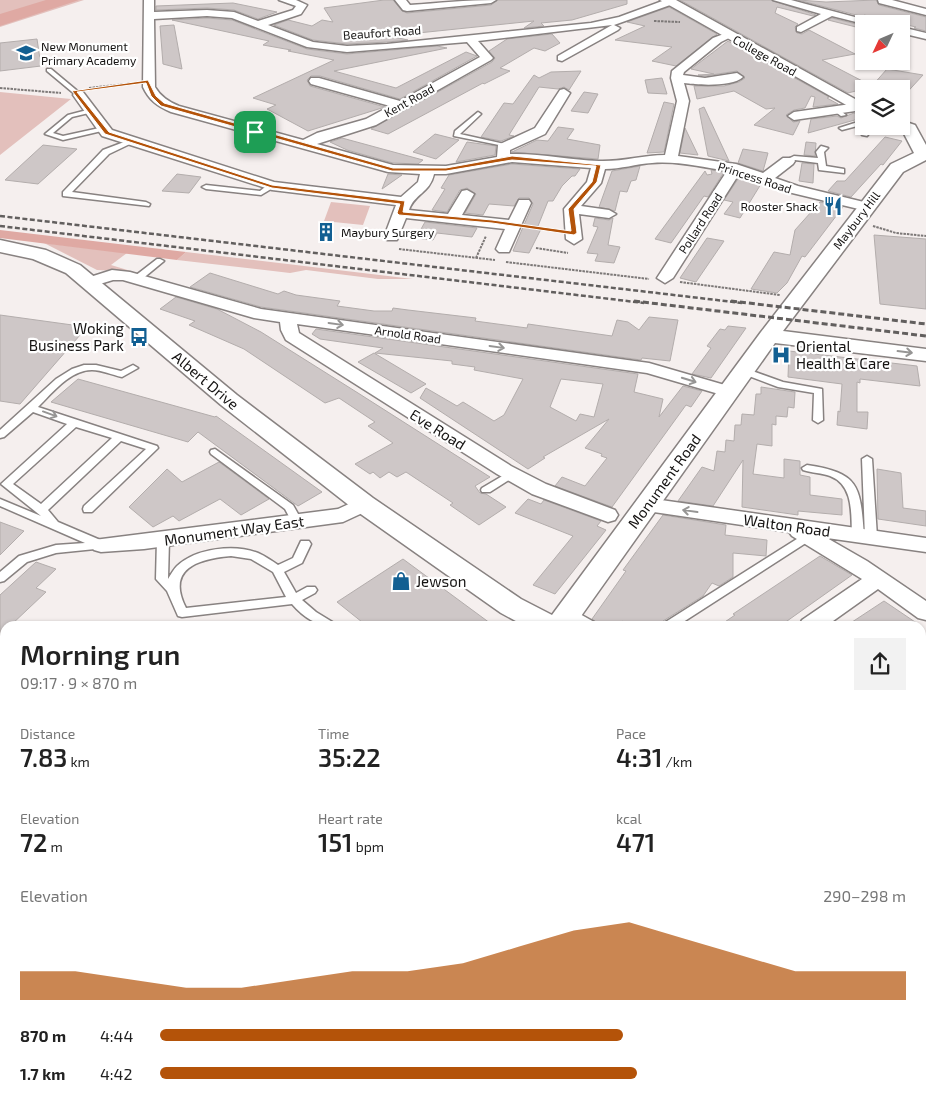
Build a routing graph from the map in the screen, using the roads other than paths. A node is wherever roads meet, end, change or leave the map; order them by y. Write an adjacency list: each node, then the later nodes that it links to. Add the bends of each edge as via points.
1 (149, 0): 12 (street)
2 (284, 0): 15 (street, via 302,5 297,12)
3 (778, 0): 10 (street)
4 (486, 1): 7 (street, via 426,7)
5 (667, 1): 13 (street); 18 (street, College Road)
6 (879, 1): 9 (street); 11 (street)
7 (404, 4): 8 (street)
8 (393, 10)
9 (926, 12)
10 (830, 13): 14 (street); 16 (street)
11 (862, 15)
12 (149, 16): 15 (street, Beaufort Road, via 219,13); 38 (street, Princess Road, via 148,81 154,96 162,104)
13 (624, 19): 20 (street, Beaufort Road, via 592,26); 21 (street)
14 (855, 19)
15 (259, 24): 20 (street, Beaufort Road, via 310,45 347,49 387,48)
16 (801, 28)
17 (910, 32): 19 (street)
18 (729, 35): 24 (street, via 687,63 678,71); 32 (street, College Road)
19 (926, 36)
20 (469, 38): 28 (street, Kent Road, via 487,58)
21 (562, 58)
22 (49, 70): 26 (lane)
23 (737, 77): 24 (street, via 705,82)
24 (677, 78): 42 (street, via 683,101)
25 (315, 81): 28 (street)
26 (77, 93): 29 (street)
27 (564, 93): 40 (street, via 540,131)
28 (400, 106): 38 (street, Kent Road, via 371,122 322,136)
29 (91, 111): 35 (street); 35 (lane, via 70,116 48,134 63,138)
30 (478, 114): 40 (lane, via 456,135)
31 (794, 116): 32 (street)
32 (852, 118)
33 (926, 123): 34 (street, Maybury Hill)
34 (910, 126)
35 (104, 129): 37 (street)
36 (910, 134): 41 (street, Maybury Hill)
37 (132, 141): 50 (street); 54 (lane, via 106,152 66,194)
38 (304, 145): 47 (street, Princess Road, via 377,166)
39 (824, 148): 44 (lane, via 820,152)
40 (505, 152): 45 (street, Princess Road, via 525,158); 47 (street, Princess Road, via 466,168)
41 (925, 156): 55 (street, Maybury Hill, via 897,168)
42 (671, 159): 45 (street, Princess Road); 46 (street, Princess Road)
43 (788, 161): 44 (lane, via 794,158); 49 (street)
44 (822, 161): 48 (lane, via 822,168)
45 (599, 165): 57 (street, via 594,182)
46 (736, 168): 49 (street, Princess Road); 67 (street, Pollard Road)
47 (428, 170): 56 (street, via 425,184)
48 (841, 172)
49 (766, 178): 55 (street, Princess Road, via 804,192)
50 (272, 186): 51 (lane, via 261,193); 56 (street)
51 (206, 187)
52 (467, 194): 59 (street)
53 (524, 203): 60 (street)
54 (146, 204)
55 (867, 207): 70 (street, Maybury Hill)
56 (401, 208): 59 (street); 62 (street)
57 (571, 209): 58 (street); 61 (street)
58 (609, 214)
59 (453, 217): 60 (street)
60 (514, 225): 64 (street)
61 (574, 236)
62 (392, 237)
63 (0, 246): 68 (street, Albert Drive, via 51,258)
64 (504, 249)
65 (160, 261): 66 (lane)
66 (138, 278): 68 (street, Arnold Road, via 112,275); 69 (street, Arnold Road, via 229,307)
67 (664, 280)
68 (90, 282): 87 (street, Albert Drive, via 230,400)
69 (288, 318): 74 (street, Arnold Road, one-way to 74, via 649,368); 83 (street, Eve Road, via 292,336)
70 (768, 336): 71 (street, one-way to 71); 73 (street, Monument Road)
71 (926, 355)
72 (133, 368): 75 (lane, via 122,374 82,367 59,382)
73 (749, 373): 74 (street, Monument Road); 76 (lane, via 782,385 819,391)
74 (729, 392): 88 (street, Monument Road)
75 (32, 408): 77 (lane, one-way to 77); 78 (lane)
76 (818, 420)
77 (74, 423): 79 (lane); 84 (lane)
78 (0, 434)
79 (119, 437): 89 (lane, via 153,448); 90 (lane)
80 (215, 452): 92 (lane, via 288,507)
81 (866, 459): 95 (lane)
82 (807, 468): 95 (lane, via 838,475 852,486)
83 (511, 474): 85 (lane); 91 (street, Eve Road, via 539,489)
84 (3, 483): 90 (lane)
85 (486, 490)
86 (0, 502): 93 (lane)
87 (364, 504): 92 (street, Monument Way East, via 343,515); 111 (street, Albert Drive, via 400,535)
88 (647, 505): 94 (street, Walton Road, one-way to 88); 109 (street, Monument Road)
89 (88, 509)
90 (42, 510): 93 (lane)
91 (608, 515)
92 (297, 521): 97 (street, Monument Way East)
93 (54, 525): 99 (lane)
94 (788, 525): 95 (street, Walton Road); 96 (street)
95 (861, 535): 100 (street, Walton Road); 101 (street, via 849,539 847,548)
96 (808, 536): 101 (street); 112 (lane)
97 (163, 539): 99 (street, Monument Way East); 105 (lane, via 162,579)
98 (304, 544): 102 (lane, via 298,560)
99 (101, 545): 103 (lane, via 56,549 23,559)
100 (926, 545)
101 (859, 566): 104 (street)
102 (278, 570): 105 (lane, via 253,556 232,553 207,555 183,564); 107 (lane)
103 (0, 578)
104 (877, 579): 108 (street); 113 (street)
105 (173, 590): 107 (lane, via 182,613)
106 (311, 590): 107 (lane)
107 (293, 600): 110 (lane)
108 (926, 612)
109 (564, 619)
110 (323, 621)
111 (538, 621)
112 (676, 621)
113 (817, 621)

